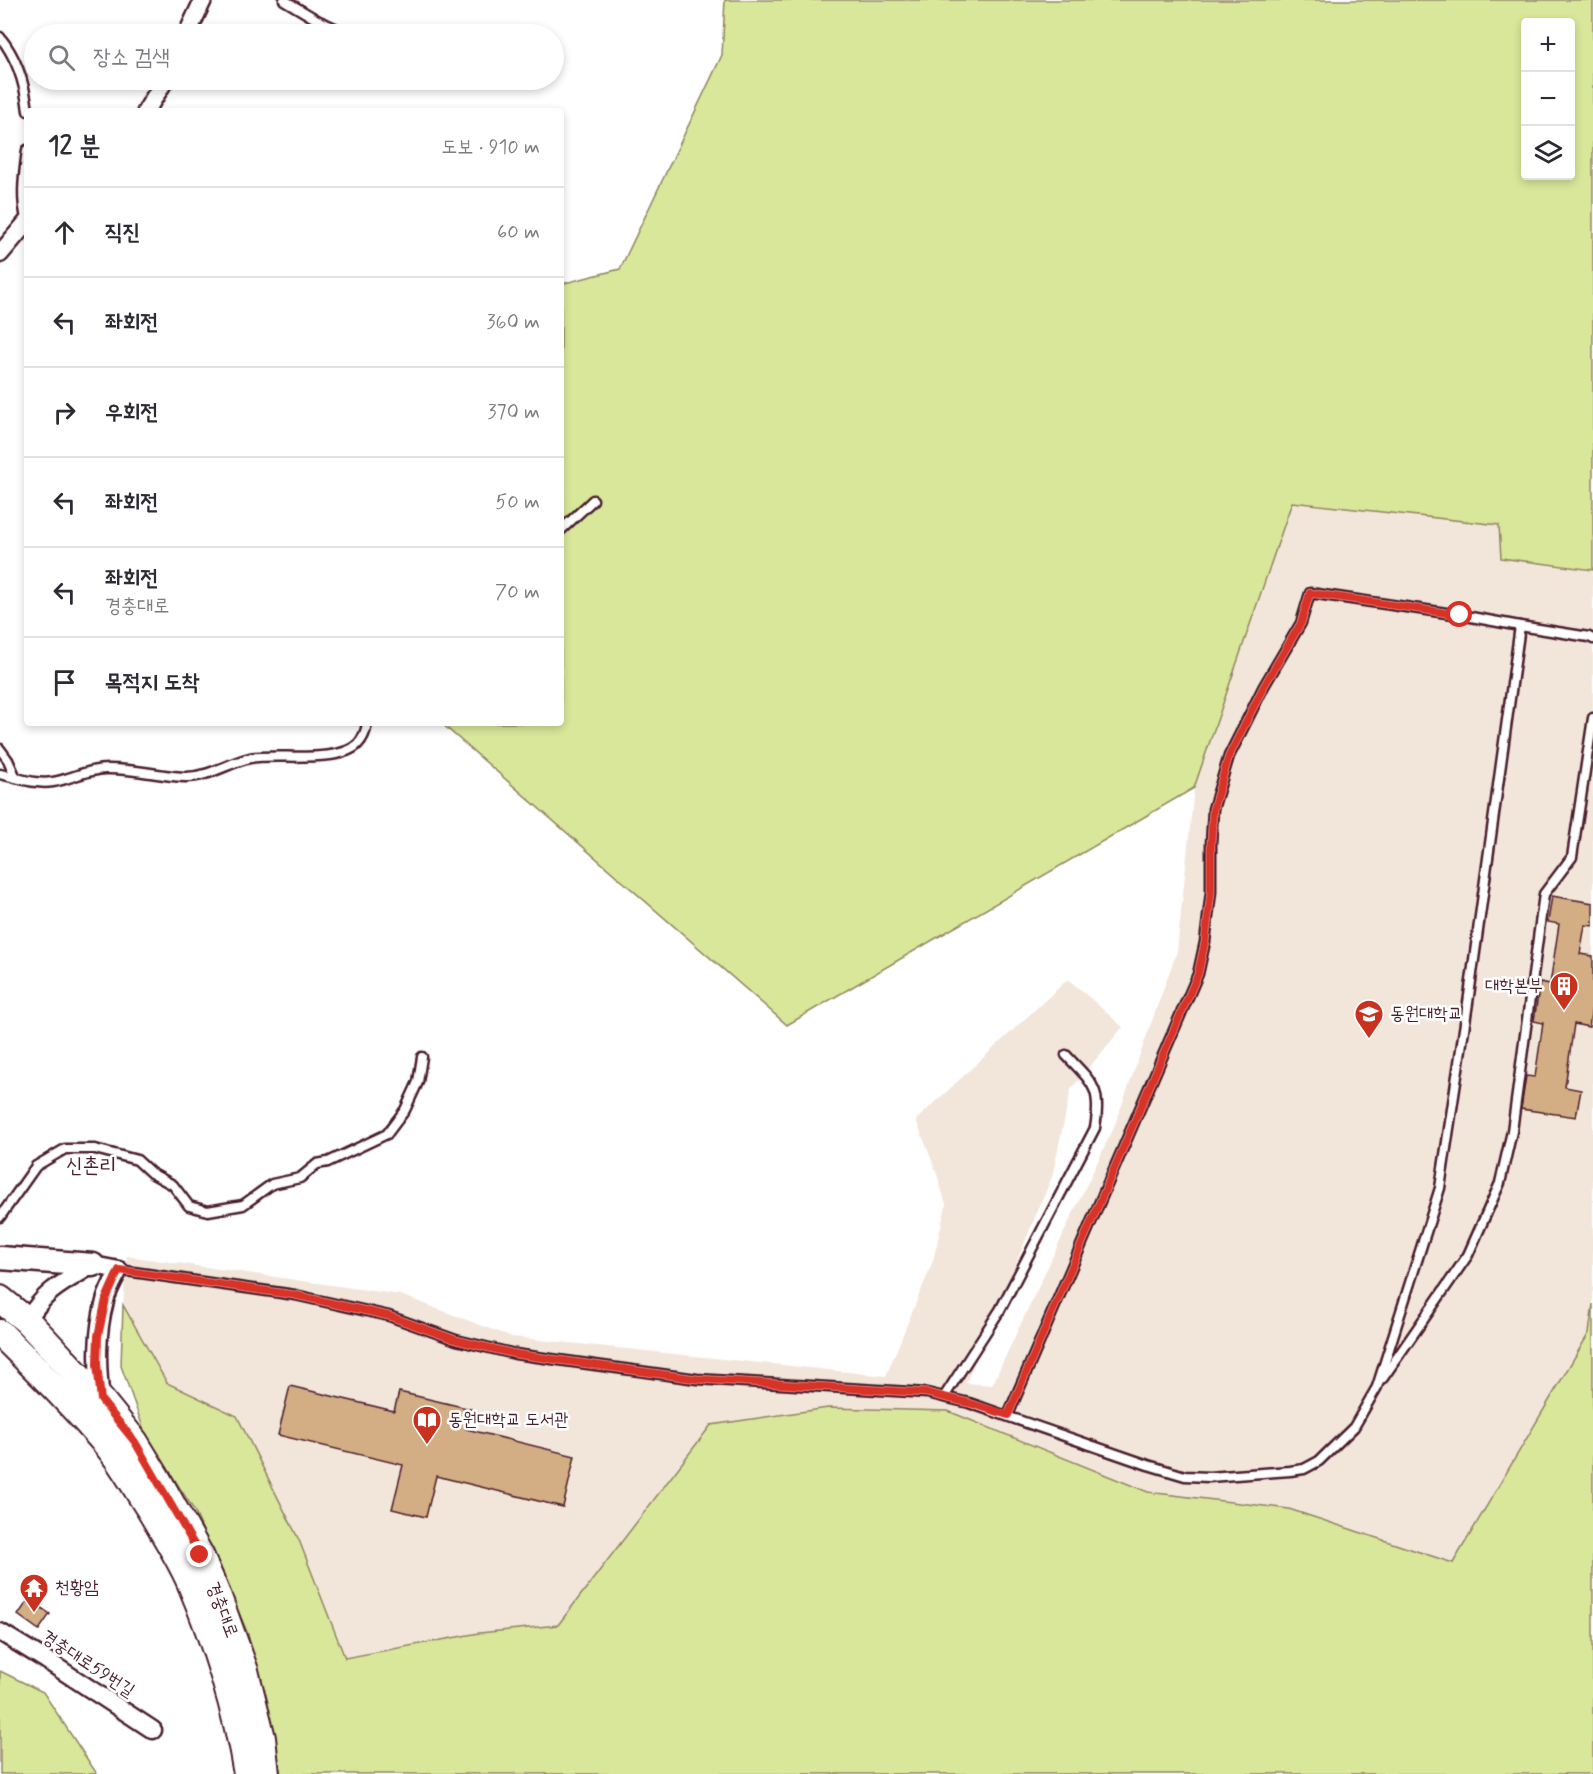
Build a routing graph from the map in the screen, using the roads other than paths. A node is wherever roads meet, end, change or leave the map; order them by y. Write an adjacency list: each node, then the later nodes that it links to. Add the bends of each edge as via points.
1 (203, 0): 3 (street)
2 (284, 0): 4 (lane)
3 (192, 24)
4 (326, 24)
5 (0, 37): 7 (lane, via 17,65)
6 (159, 90): 8 (street)
7 (27, 108)
8 (148, 108)
9 (24, 175): 10 (lane)
10 (24, 211)
11 (24, 226): 12 (street)
12 (0, 254)
13 (593, 500): 14 (lane)
14 (564, 527)
15 (1520, 626): 16 (lane); 31 (lane, via 1440,1188); 34 (lane, via 1310,593 1301,623 1229,756 1213,809 1211,892 1198,974)
16 (1593, 639)
17 (1593, 718): 31 (lane, via 1572,857 1544,894 1512,1131 1500,1183 1468,1255)
18 (366, 726): 21 (lane, via 358,744 347,751 250,759 186,777 104,769 52,782)
19 (0, 749): 21 (lane)
20 (0, 774): 21 (lane)
21 (16, 778)
22 (1066, 1055): 32 (lane, via 1094,1085 1099,1107 1095,1128 1000,1310)
23 (422, 1057): 24 (lane, via 414,1092 387,1134 317,1164 300,1178 272,1184 243,1204 208,1211 189,1206 173,1185 137,1160 95,1149 65,1149 36,1166)
24 (0, 1217)
25 (0, 1258): 26 (street)
26 (93, 1265): 27 (street); 29 (street, via 50,1290)
27 (119, 1270): 32 (lane, via 295,1295 389,1316 456,1340 515,1354 697,1379); 33 (street, via 106,1299 98,1336)
28 (0, 1299): 29 (main road, 경충대로)
29 (27, 1321): 30 (street); 33 (main road, 경충대로)
30 (4, 1338): 37 (main road, 경충대로, via 110,1450 172,1545 190,1581 230,1696)
31 (1377, 1387): 34 (lane, via 1354,1427 1335,1447 1304,1469 1290,1471 1185,1476)
32 (944, 1397): 34 (lane)
33 (101, 1400): 38 (main road, 경충대로, via 135,1442 200,1555 245,1671 262,1738)
34 (1008, 1415)
35 (0, 1632): 36 (street, 경충대로59번길)
36 (153, 1730)
37 (247, 1774)
38 (266, 1774)

